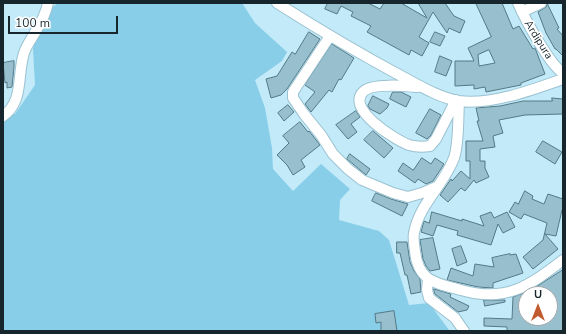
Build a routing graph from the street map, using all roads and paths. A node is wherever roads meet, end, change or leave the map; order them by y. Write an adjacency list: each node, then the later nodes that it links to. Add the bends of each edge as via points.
1 (48, 3): 10 (street, via 38,28 24,52 16,98 12,107)
2 (277, 3): 5 (street)
3 (541, 3): 4 (street)
4 (520, 8): 6 (street, Ardipura, via 554,65)
5 (330, 36): 8 (street); 11 (street, via 294,92 294,98 304,114 333,154 362,180 408,197 422,194)
6 (563, 73)
7 (563, 79): 9 (street, via 492,99)
8 (422, 87): 9 (street); 9 (street, via 394,85 364,90 360,95 360,106 385,133 409,145 422,147 430,146 436,139)
9 (457, 100): 11 (street, via 455,156)
10 (3, 116)
11 (438, 186): 13 (street, via 424,205 413,234 418,267)
12 (563, 260): 13 (street, via 522,287 494,295 474,294)
13 (428, 279): 14 (street, via 429,298 455,318)
14 (464, 331)

